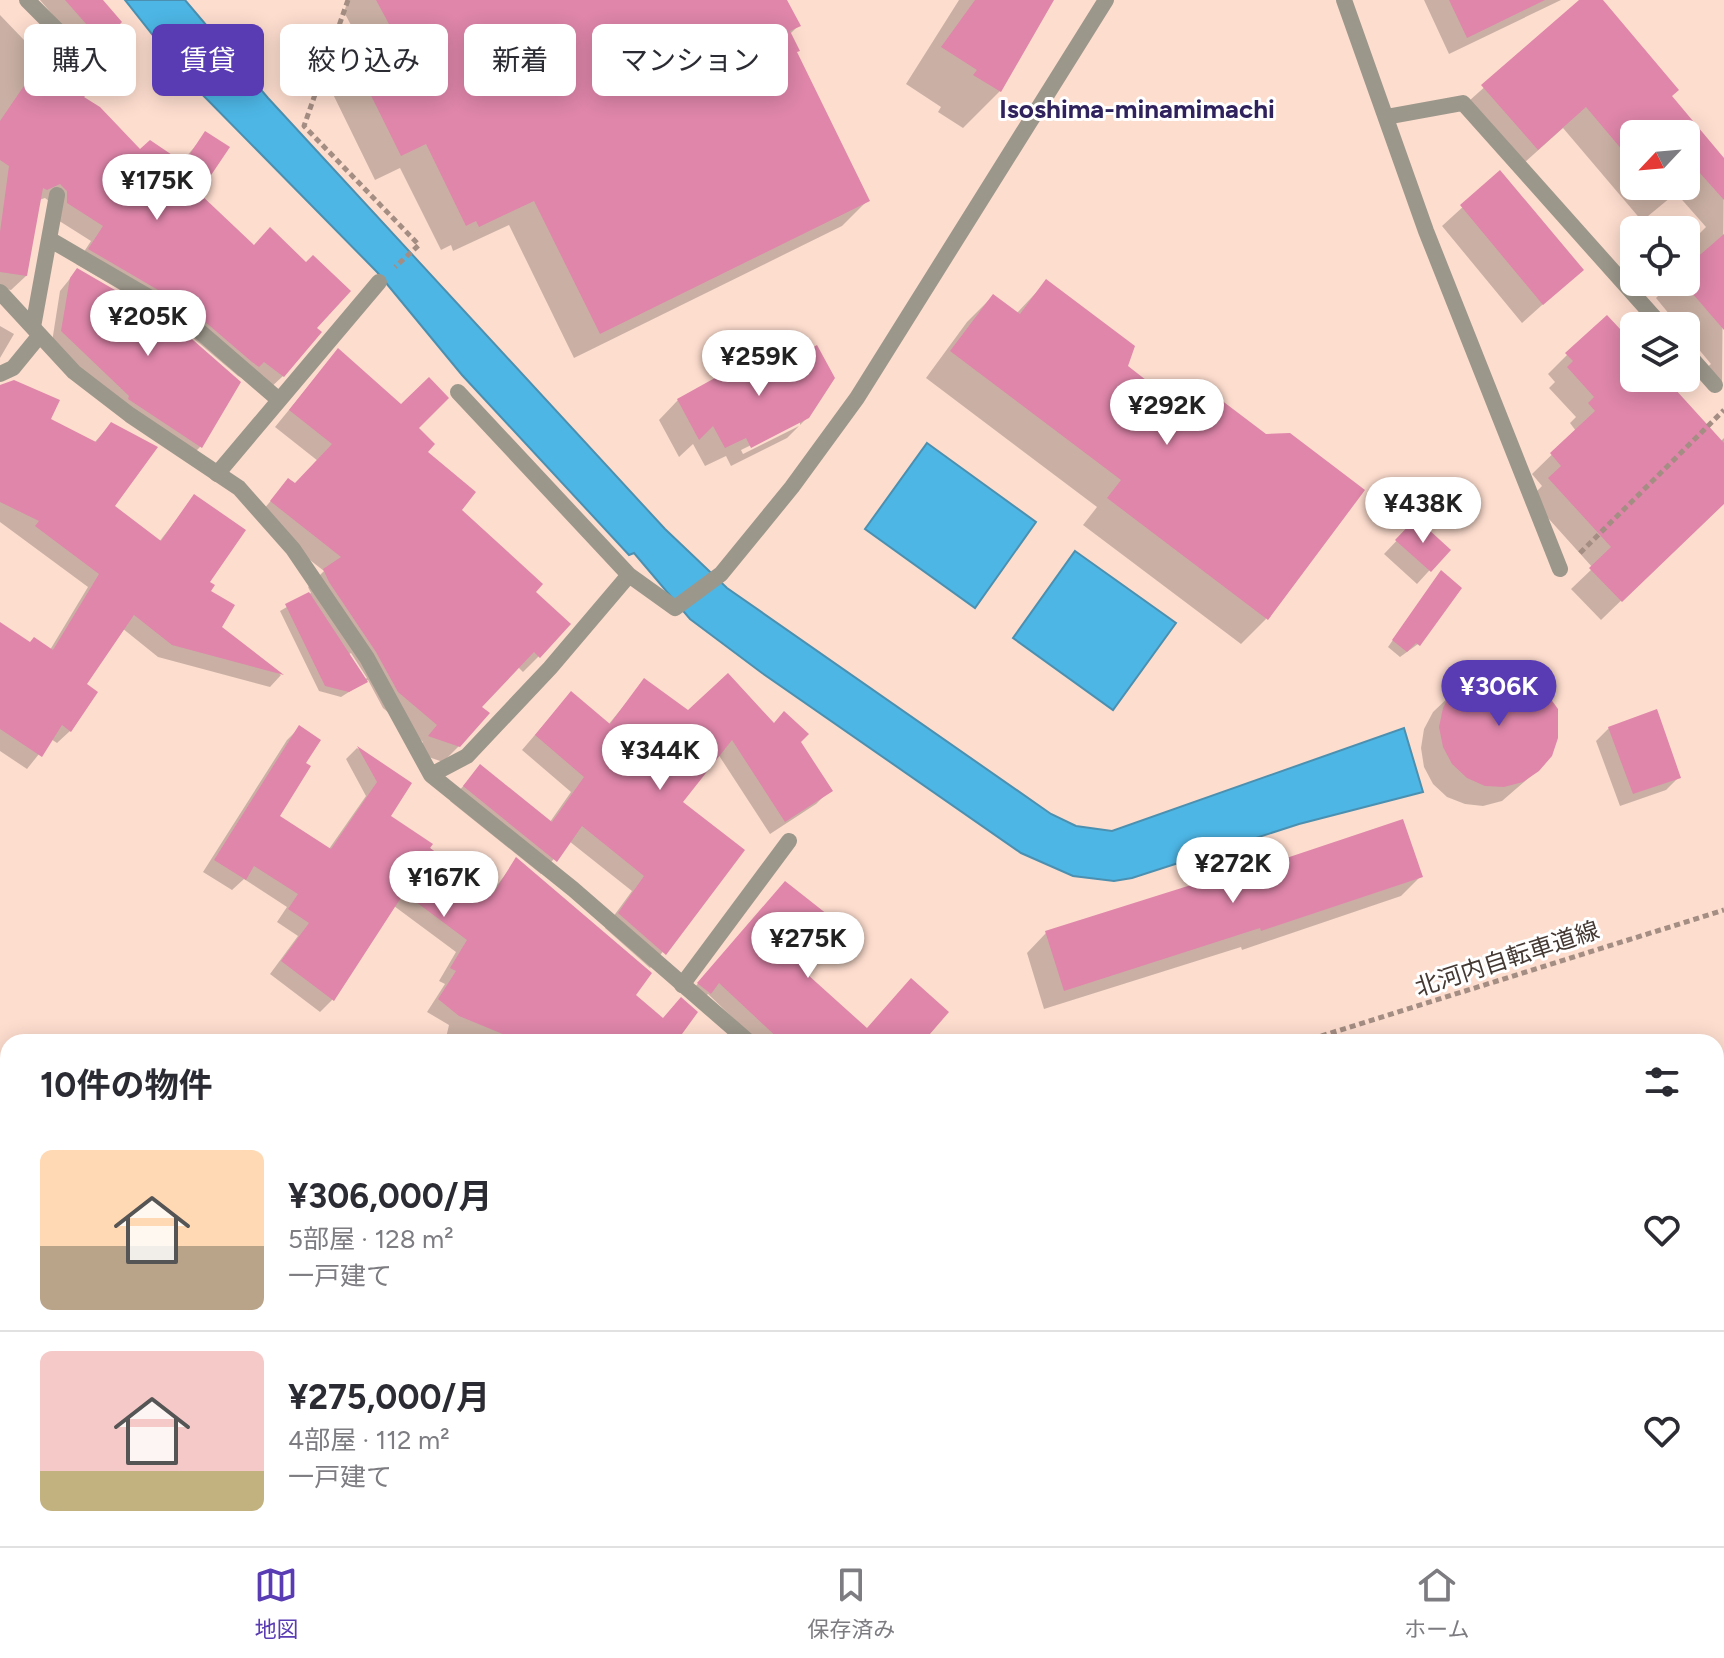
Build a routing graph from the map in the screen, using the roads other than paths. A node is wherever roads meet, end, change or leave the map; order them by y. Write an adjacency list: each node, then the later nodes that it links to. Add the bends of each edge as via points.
1 (27, 0): 4 (street)
2 (1106, 0): 19 (street, via 857,398 721,574 675,608)
3 (1344, 0): 5 (street)
4 (51, 24)
5 (1386, 117): 10 (street, via 1463,103); 18 (street)
6 (57, 195): 7 (street)
7 (49, 239): 11 (street); 16 (street, via 183,317)
8 (379, 282): 16 (street)
9 (0, 292): 11 (street)
10 (1650, 312)
11 (36, 331): 13 (street, via 13,368); 17 (street, via 96,390)
12 (1700, 368): 14 (street)
13 (0, 374)
14 (1715, 385)
15 (458, 392): 19 (street)
16 (279, 400): 17 (street)
17 (217, 474): 20 (street, via 239,488 293,549 367,658)
18 (1560, 569)
19 (629, 575): 20 (street, via 467,756)
20 (431, 775): 22 (street)
21 (789, 841): 22 (street)
22 (682, 985): 23 (street)
23 (740, 1034)

